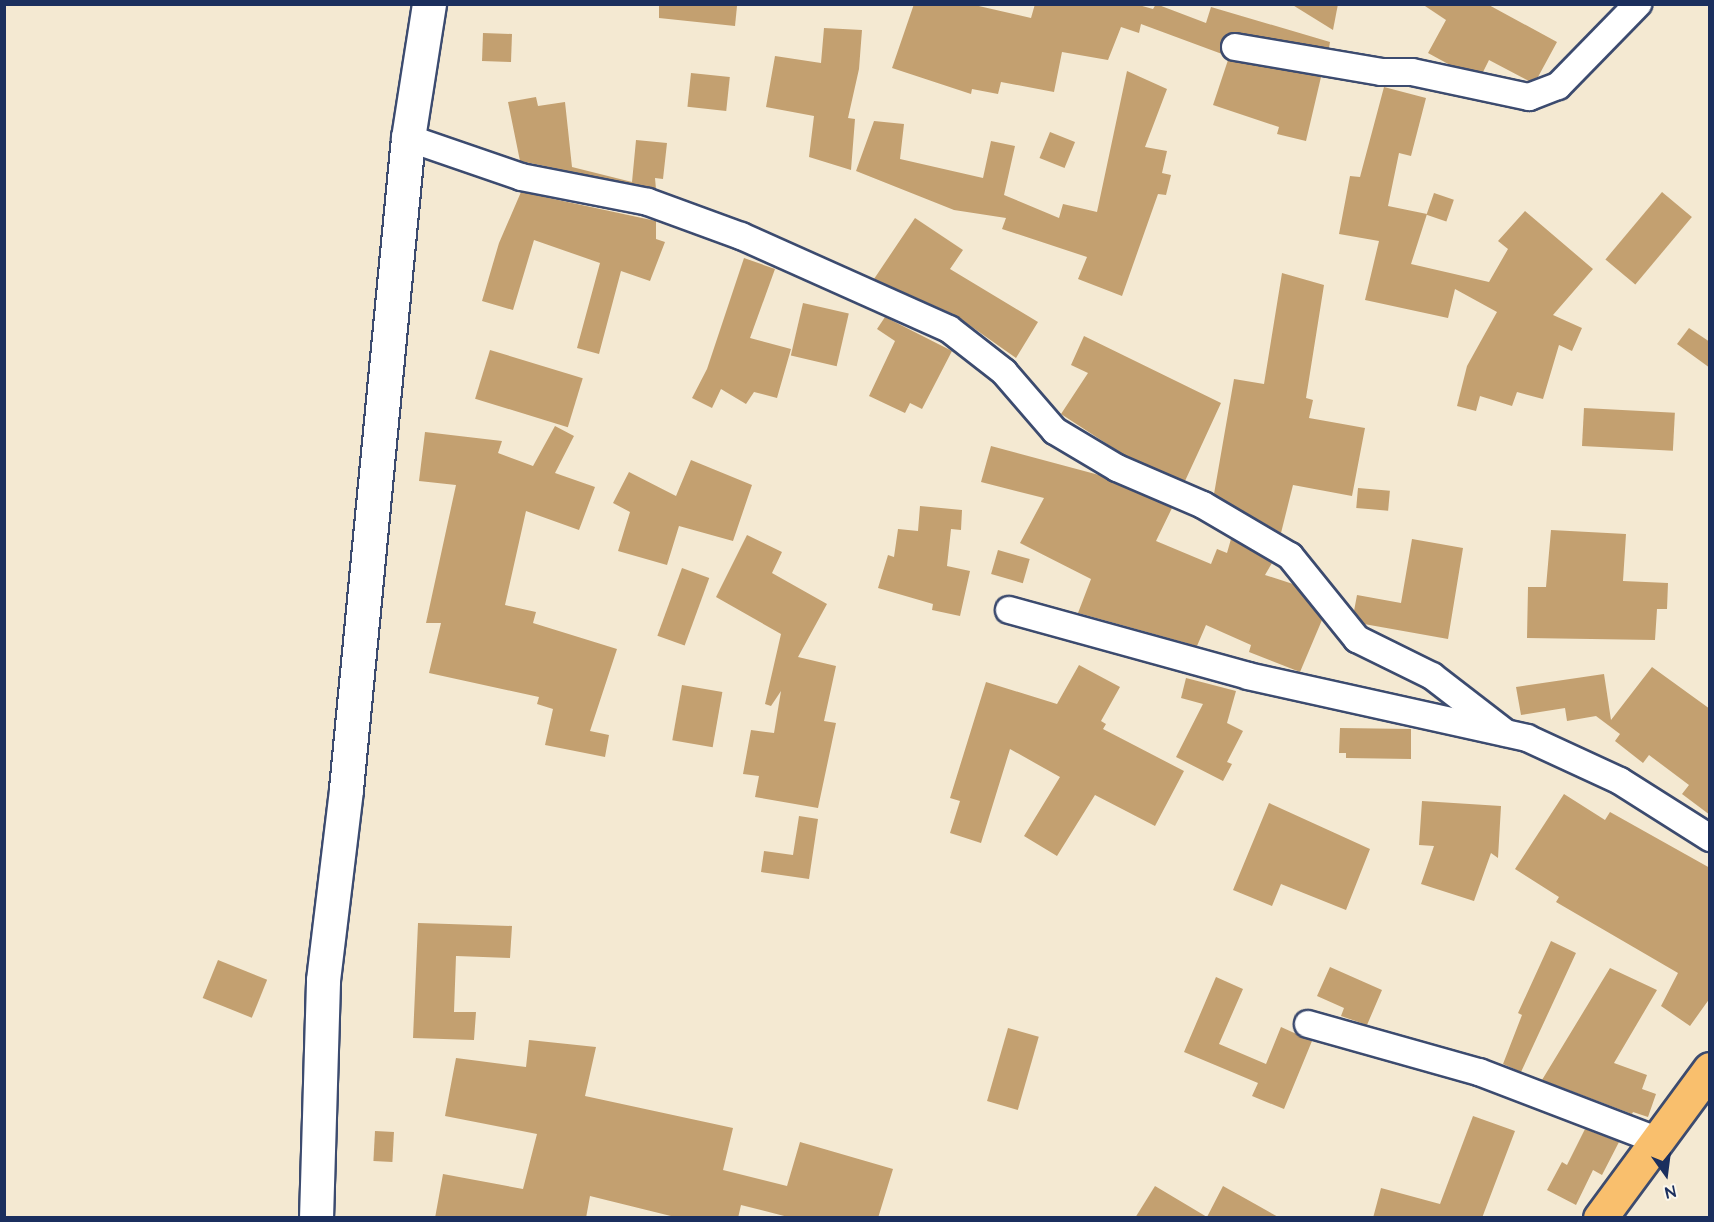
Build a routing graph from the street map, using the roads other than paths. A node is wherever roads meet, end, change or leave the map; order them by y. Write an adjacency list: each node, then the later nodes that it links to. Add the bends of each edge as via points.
1 (429, 4): 4 (street)
2 (1638, 4): 3 (street, via 1567,78 1529,97 1412,72 1381,72)
3 (1235, 47)
4 (408, 138): 6 (street, via 521,177 648,202 741,236 949,329 1004,372 1055,431 1117,468 1203,505 1290,556 1357,639 1432,676); 11 (street, via 346,789 323,980)
5 (1009, 610): 6 (street, via 1248,676)
6 (1506, 733): 7 (street, via 1527,738 1620,781)
7 (1710, 838)
8 (1308, 1024): 10 (street, via 1479,1072)
9 (1710, 1069): 10 (main road)
10 (1659, 1141): 12 (main road)
11 (316, 1218)
12 (1600, 1218)

